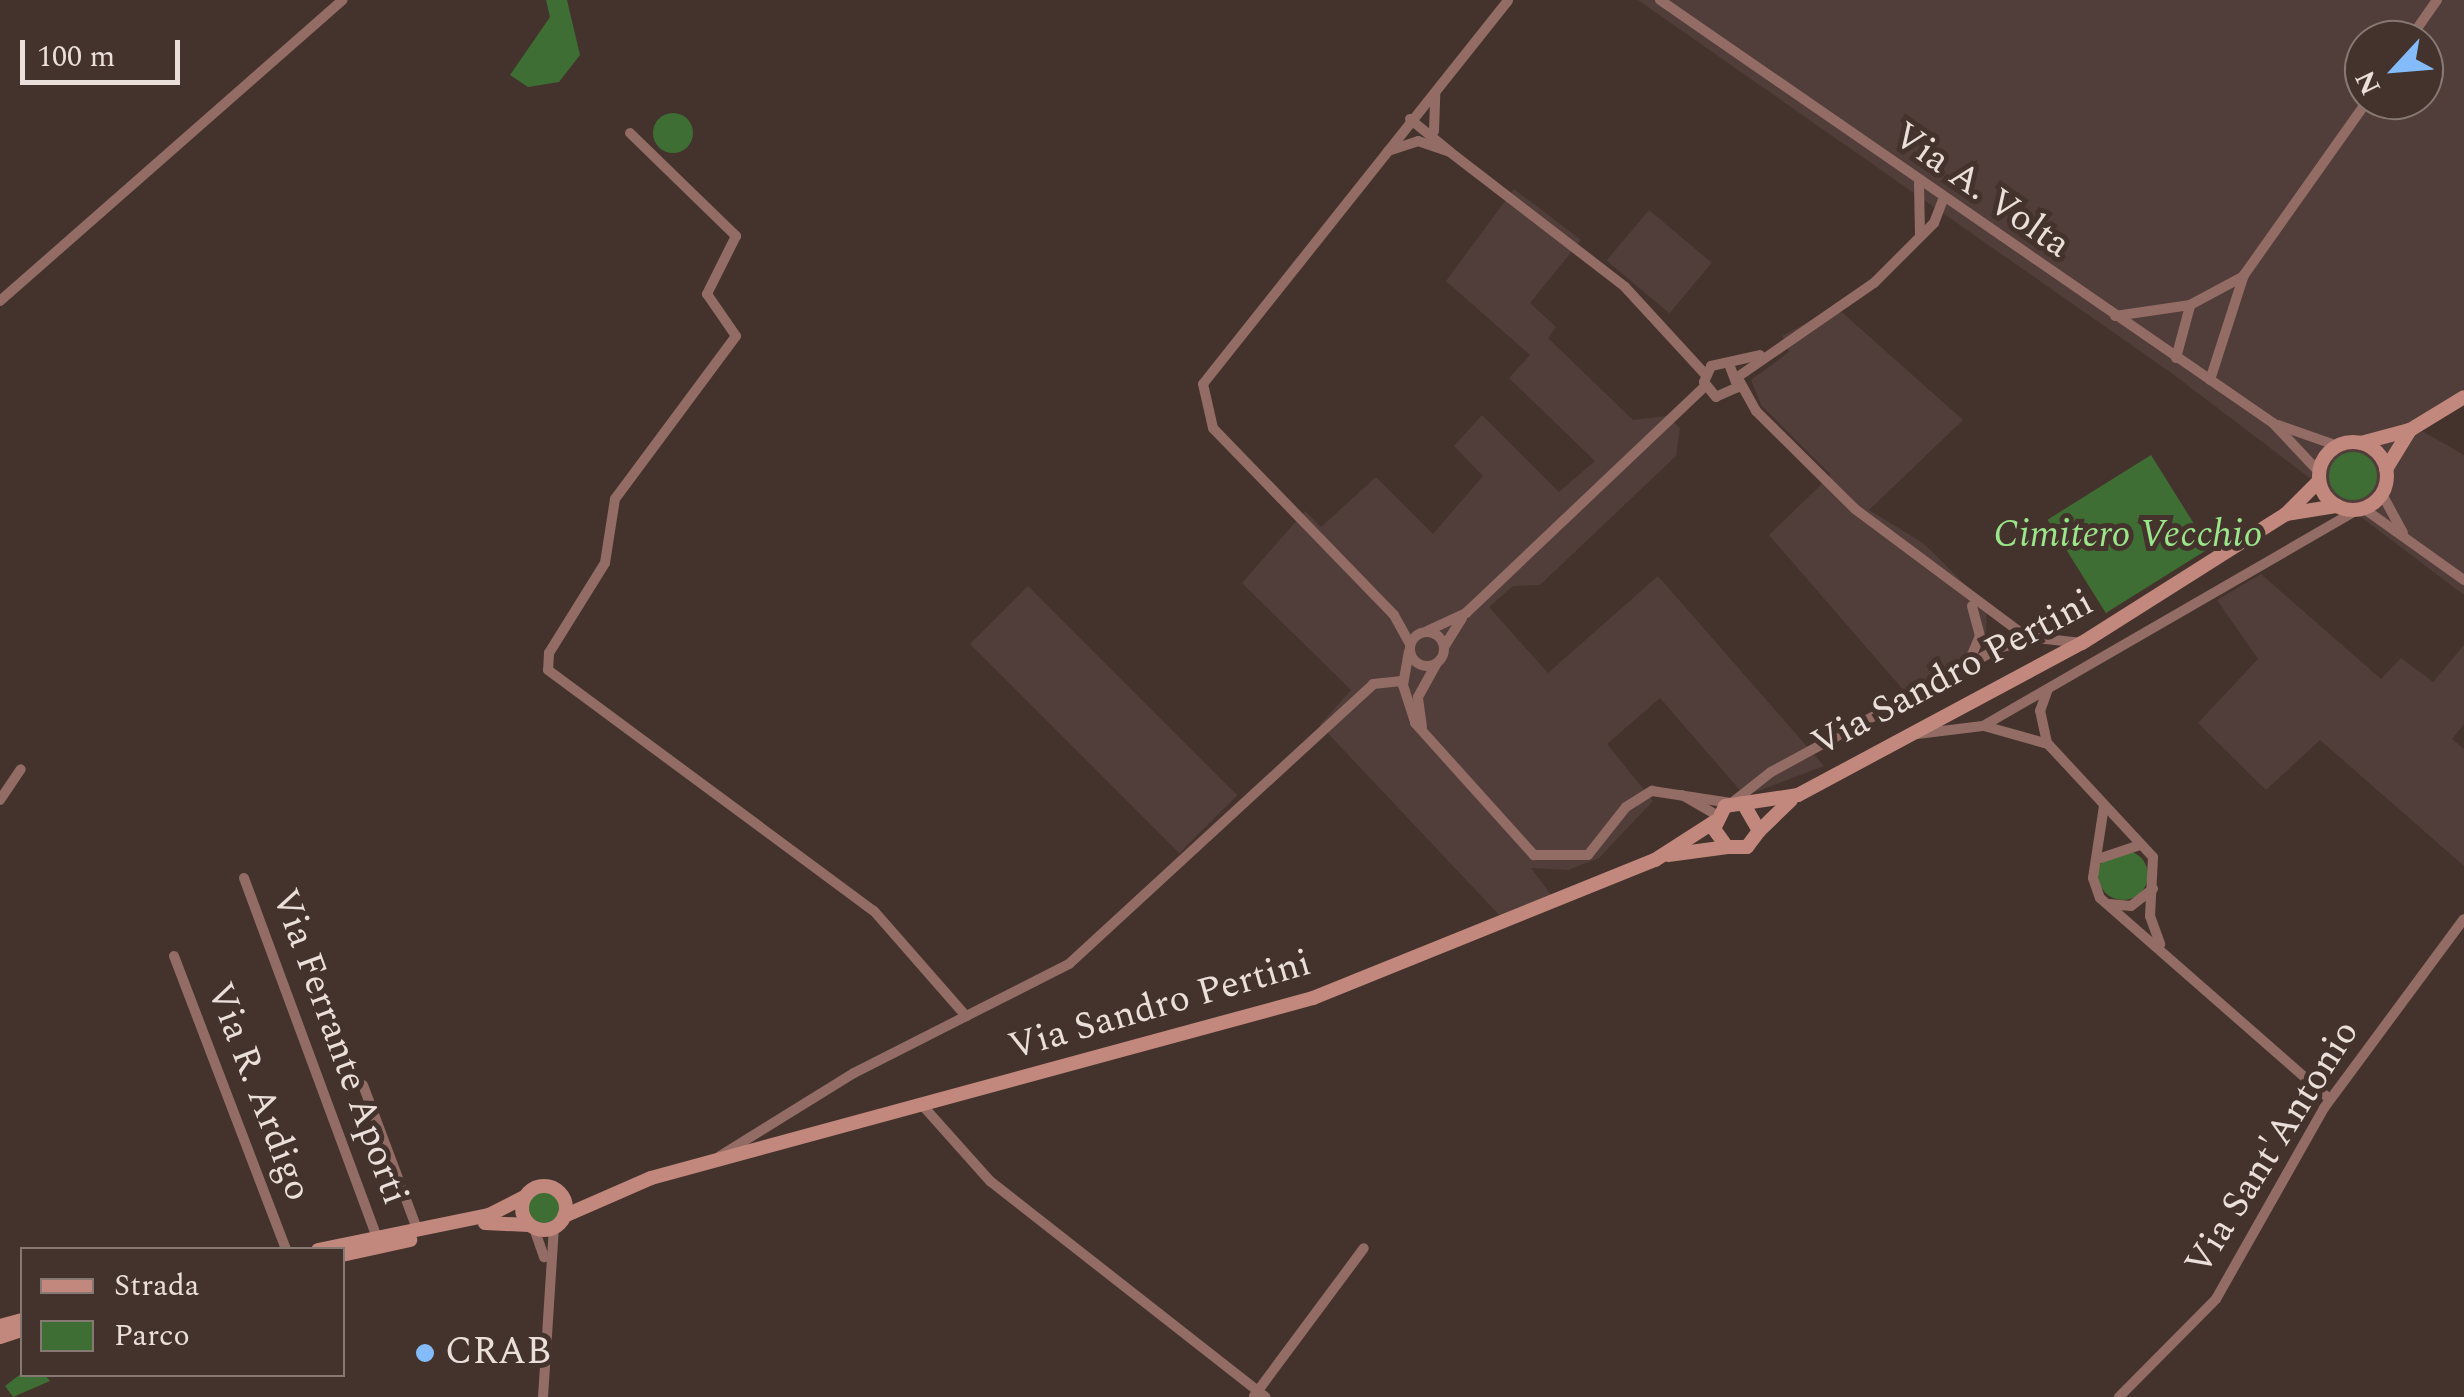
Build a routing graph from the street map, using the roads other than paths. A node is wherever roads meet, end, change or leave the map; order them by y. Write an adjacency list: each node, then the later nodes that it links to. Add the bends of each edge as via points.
1 (343, 0): 17 (street)
2 (1508, 0): 4 (street)
3 (1660, 0): 12 (street, Via A. Volta)
4 (1440, 82): 5 (street); 7 (street)
5 (1410, 119): 7 (street); 9 (street); 11 (street)
6 (2354, 120): 16 (street)
7 (1434, 132): 10 (street)
8 (630, 133): 77 (street, via 738,239 707,290 736,336 614,500 606,564 549,653 548,670 874,912)
9 (1429, 144): 10 (street); 11 (street, via 1397,145)
10 (1450, 152): 20 (street, via 1620,282)
11 (1380, 158): 45 (street, via 1212,366 1202,397 1217,433)
12 (1919, 182): 13 (street, Via A. Volta); 15 (street)
13 (1943, 199): 14 (street, Via A. Volta); 15 (street)
14 (1966, 216): 15 (street); 19 (street, Via A. Volta)
15 (1929, 220): 21 (street, via 1837,315)
16 (2244, 276): 18 (street); 26 (street)
17 (0, 301)
18 (2190, 306): 19 (street); 22 (street)
19 (2111, 315): 22 (street, Via A. Volta)
20 (1684, 345): 23 (street); 25 (street)
21 (1774, 350): 23 (street); 24 (street)
22 (2176, 358): 26 (street, Via A. Volta)
23 (1725, 363): 24 (street); 25 (street)
24 (1739, 379): 28 (street); 29 (street)
25 (1705, 380): 28 (street); 30 (street)
26 (2210, 380): 31 (street, Via A. Volta)
27 (2464, 397): 32 (main road)
28 (1721, 398): 29 (street); 30 (street)
29 (1756, 411): 43 (street, via 1855,509)
30 (1684, 414): 44 (street)
31 (2272, 422): 34 (street, Via A. Volta); 36 (street, Via A. Volta)
32 (2410, 430): 33 (main road); 35 (main road)
33 (2360, 443): 34 (main road); 35 (main road)
34 (2338, 446): 36 (main road)
35 (2386, 470): 37 (main road)
36 (2319, 477): 38 (main road); 40 (main road, Via Sandro Pertini)
37 (2382, 494): 39 (main road); 41 (street)
38 (2337, 506): 39 (main road); 40 (main road, Via Sandro Pertini)
39 (2360, 509): 41 (street); 54 (street)
40 (2286, 514): 48 (main road, Via Sandro Pertini)
41 (2406, 538): 42 (street)
42 (2464, 580)
43 (1962, 592): 47 (street); 52 (street, via 1980,631)
44 (1466, 613): 46 (street); 49 (street)
45 (1394, 614): 46 (street); 50 (street)
46 (1425, 631): 49 (street); 50 (street)
47 (2030, 638): 48 (street); 52 (street)
48 (2082, 643): 57 (main road, Via Sandro Pertini)
49 (1444, 647): 51 (street)
50 (1409, 648): 51 (street, via 1420,665); 53 (street)
51 (1437, 663): 56 (street, via 1418,697)
52 (1965, 668): 63 (street, via 1771,772)
53 (1402, 681): 56 (street); 77 (street, via 1373,684 1076,959)
54 (2048, 688): 55 (street); 58 (street, via 2040,711)
55 (1982, 726): 57 (street); 58 (street)
56 (1425, 737): 60 (street, via 1540,858 1588,854 1634,800)
57 (1897, 740): 61 (main road, Via Sandro Pertini)
58 (2048, 744): 64 (street)
59 (21, 769): 62 (street)
60 (1672, 790): 63 (street); 65 (street)
61 (1798, 794): 63 (main road, Via Sandro Pertini); 66 (main road)
62 (0, 800)
63 (1736, 803): 65 (main road, Via Sandro Pertini); 66 (main road)
64 (2104, 806): 67 (street); 70 (street)
65 (1715, 819): 68 (main road); 69 (main road, Via Sandro Pertini)
66 (1760, 831): 68 (main road, via 1747,847)
67 (2141, 845): 70 (street); 72 (street, via 2157,864)
68 (1727, 847): 69 (main road)
69 (1662, 856): 80 (main road, Via Sandro Pertini, via 1313,998)
70 (2098, 862): 73 (street)
71 (244, 878): 88 (street, Via Ferrante Aporti)
72 (2154, 889): 73 (street, via 2131,906); 76 (street, via 2150,922)
73 (2103, 901): 76 (street)
74 (2464, 918): 79 (street, Via Sant'Antonio)
75 (174, 956): 89 (street, Via R. Ardigo)
76 (2170, 956): 79 (street)
77 (966, 1016): 81 (street)
78 (364, 1084): 87 (street)
79 (2330, 1099): 96 (street, Via Sant'Antonio, via 2216,1299)
80 (924, 1106): 81 (main road, Via Sandro Pertini); 94 (street, via 982,1174)
81 (710, 1162): 83 (main road, Via Sandro Pertini)
82 (559, 1192): 83 (main road, Via Sandro Pertini); 84 (main road, Via Sandro Pertini, via 539,1186); 85 (main road)
83 (602, 1193): 85 (main road, Via Sandro Pertini)
84 (524, 1196): 86 (main road); 87 (main road, Via Sandro Pertini)
85 (559, 1221): 86 (main road, Via Sandro Pertini); 93 (street)
86 (532, 1226): 92 (main road, Via Sandro Pertini, via 484,1223); 93 (street)
87 (417, 1230): 88 (main road, Via Sandro Pertini)
88 (377, 1237): 90 (main road, Via Sandro Pertini)
89 (285, 1247)
90 (332, 1247)
91 (1364, 1248): 94 (street)
92 (345, 1255)
93 (545, 1262): 95 (street)
94 (1258, 1395)
95 (542, 1397)
96 (2120, 1397)

